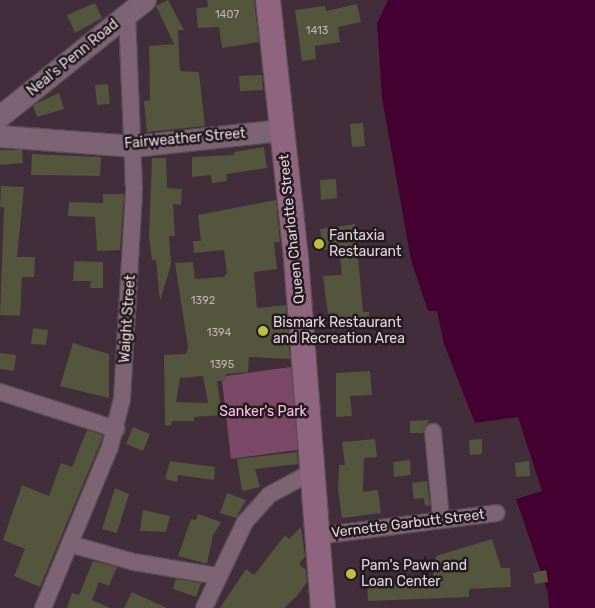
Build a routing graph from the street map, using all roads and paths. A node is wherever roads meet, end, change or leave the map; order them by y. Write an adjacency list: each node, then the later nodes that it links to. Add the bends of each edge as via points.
1 (145, 0): 3 (street, Neal's Penn Road)
2 (268, 0): 5 (main road, Queen Charlotte Street)
3 (128, 14): 4 (street, Neal's Penn Road); 7 (street, Waight Street)
4 (0, 116)
5 (281, 130): 7 (street, Fairweather Street); 11 (main road, Queen Charlotte Street, via 296,258)
6 (0, 136): 7 (street, Fairweather Street)
7 (134, 146): 9 (street, Waight Street, via 131,287)
8 (0, 392): 9 (street)
9 (116, 429): 15 (street, Waight Street)
10 (433, 432): 13 (street)
11 (312, 472): 14 (main road, Queen Charlotte Street); 16 (street, via 270,496 256,509 241,528)
12 (497, 513): 13 (street, Vernette Garbutt Street)
13 (441, 519): 14 (street, Vernette Garbutt Street)
14 (318, 536): 17 (main road, Queen Charlotte Street)
15 (70, 544): 16 (street, via 134,562); 18 (street, Waight Street)
16 (218, 576): 19 (street)
17 (317, 604)
18 (43, 608)
19 (204, 608)

